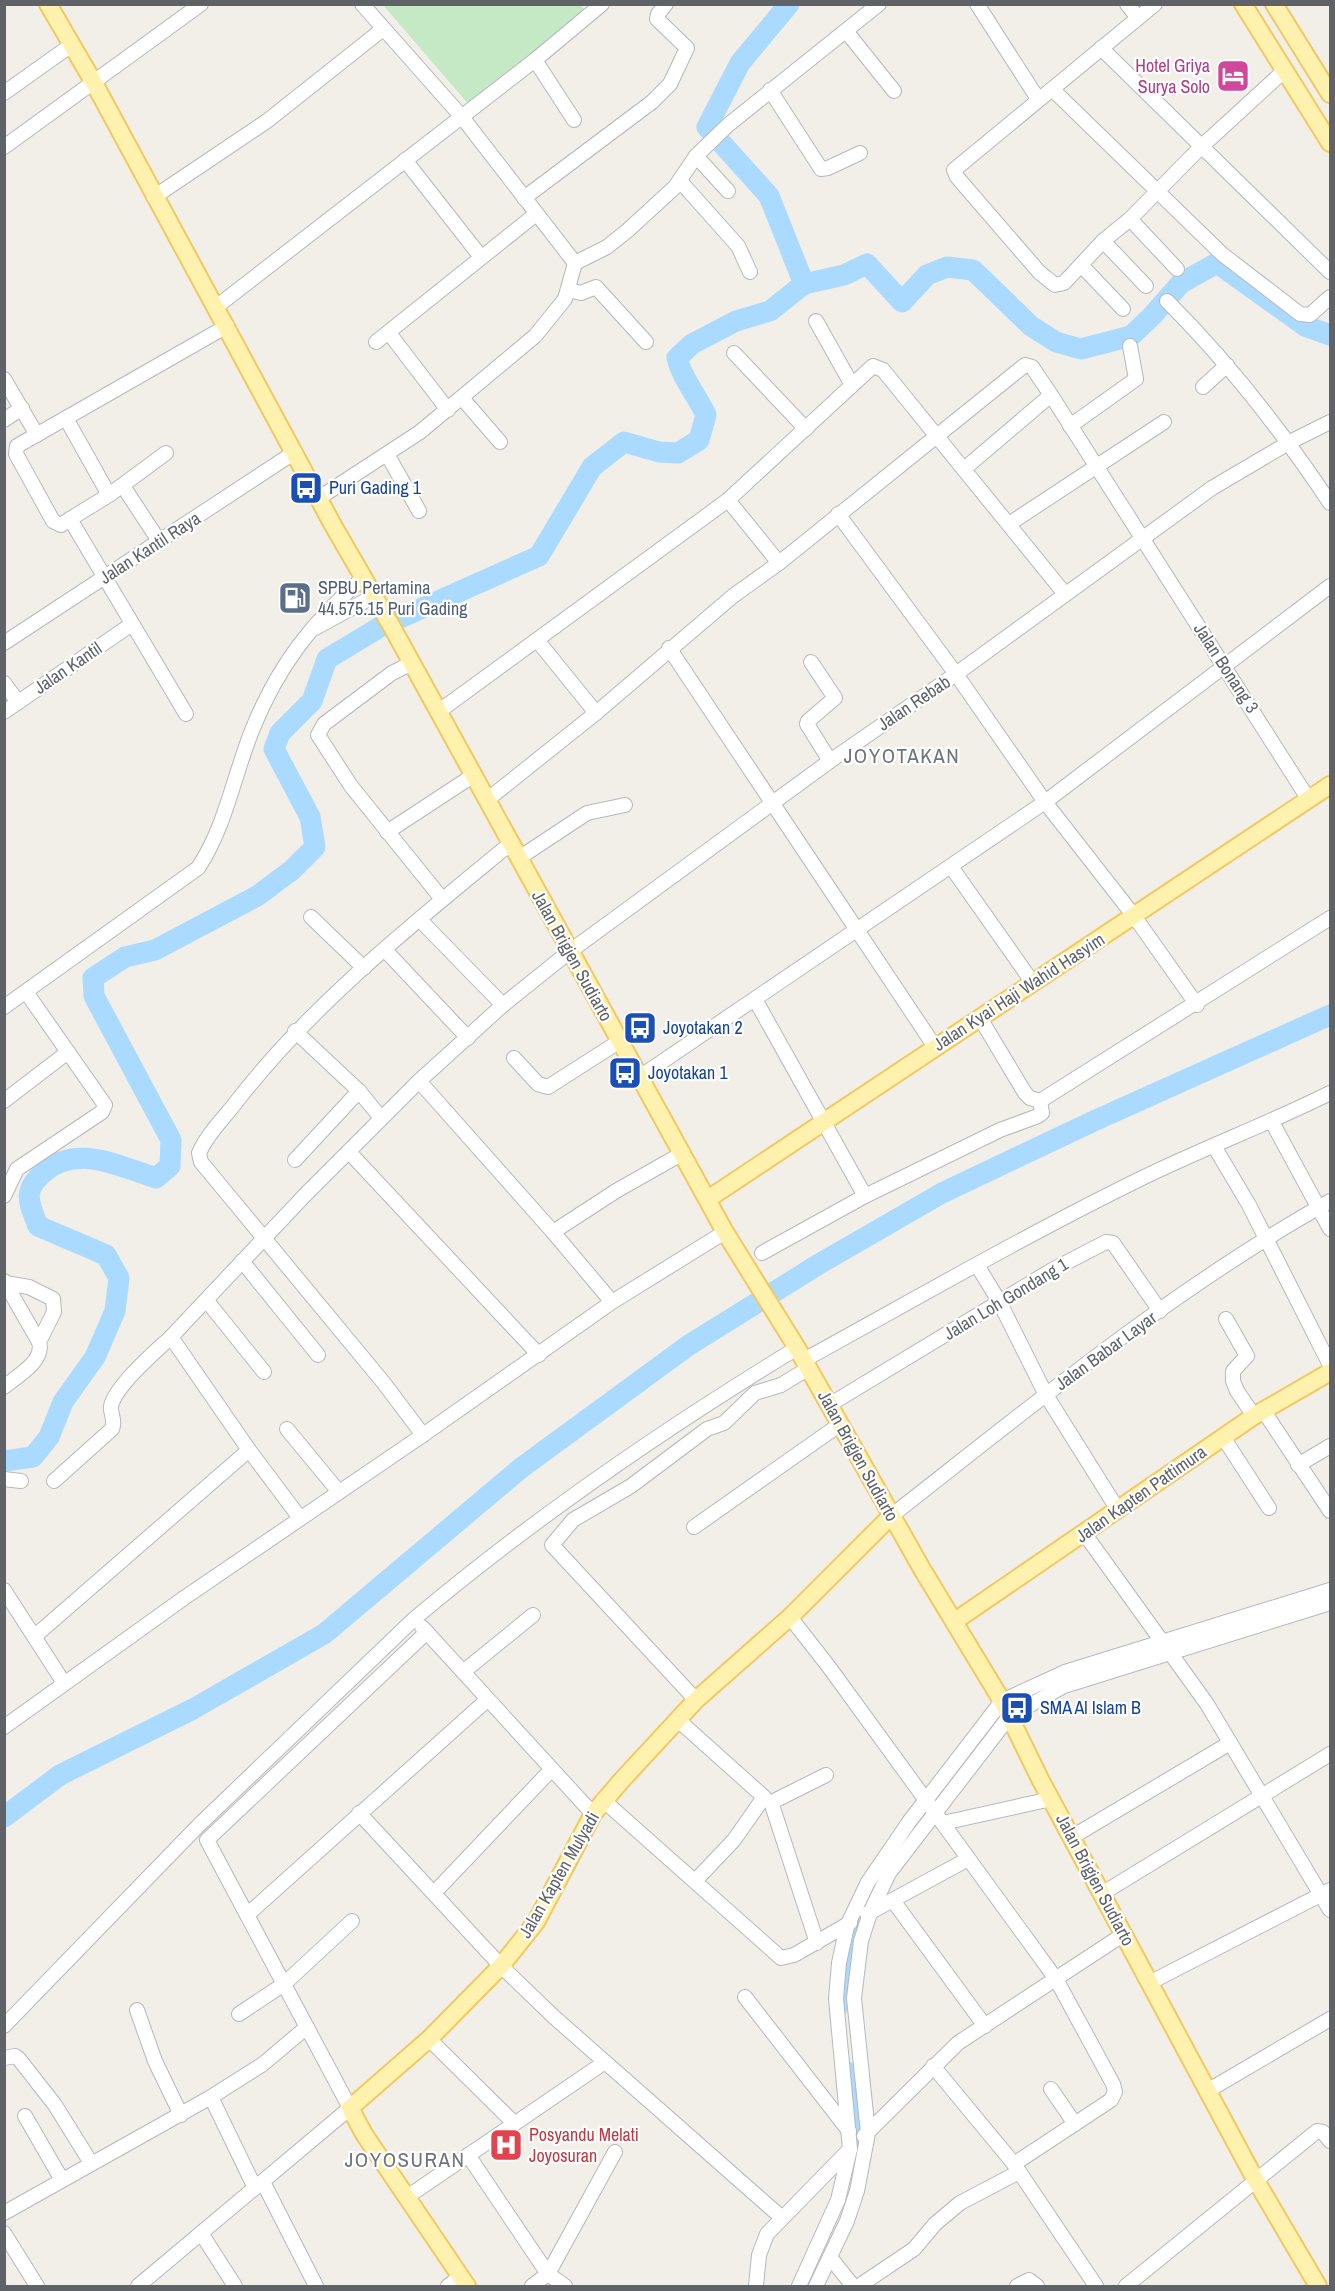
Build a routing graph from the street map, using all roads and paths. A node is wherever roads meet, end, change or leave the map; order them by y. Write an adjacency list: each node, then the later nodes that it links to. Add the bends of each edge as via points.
1 (48, 4): 17 (main road, Jalan Brigjen Sudiarto)
2 (201, 4): 21 (street)
3 (362, 4): 15 (street)
4 (580, 4): 13 (street)
5 (602, 4): 13 (street)
6 (666, 4): 40 (street, via 657,19 687,48 670,84 652,102)
7 (879, 4): 16 (street)
8 (977, 4): 27 (street)
9 (1127, 4): 14 (street)
10 (1155, 4): 14 (street)
11 (1243, 4): 20 (main road)
12 (1274, 4): 26 (main road)
13 (590, 16): 19 (street)
14 (1138, 18): 18 (street)
15 (383, 29): 28 (street); 39 (street, via 267,121)
16 (846, 31): 23 (street); 24 (street)
17 (70, 46): 21 (main road, Jalan Brigjen Sudiarto); 25 (street)
18 (1101, 48): 22 (street); 32 (street)
19 (535, 60): 28 (street); 29 (street)
20 (1285, 70): 30 (main road); 32 (street)
21 (94, 83): 31 (street); 39 (main road, Jalan Brigjen Sudiarto)
22 (1052, 89): 27 (street); 38 (street)
23 (770, 90): 33 (street, via 820,168); 34 (street)
24 (894, 91)
25 (4, 93)
26 (1330, 94)
27 (1038, 99): 46 (street, via 954,170 1039,272 1055,285 1064,283)
28 (462, 117): 35 (street); 40 (street)
29 (574, 120)
30 (1330, 142)
31 (4, 147)
32 (1201, 147): 38 (street); 49 (street)
33 (860, 153)
34 (697, 155): 36 (street); 37 (street)
35 (405, 160): 44 (street); 54 (street)
36 (680, 181): 45 (street, via 607,247); 48 (street, via 738,246)
37 (728, 191)
38 (1158, 191): 42 (street); 52 (street, via 1227,258 1300,314 1310,315)
39 (154, 197): 54 (main road, Jalan Brigjen Sudiarto)
40 (524, 198): 41 (street)
41 (536, 214): 44 (street); 45 (street)
42 (1130, 219): 43 (street); 47 (street)
43 (1103, 241): 46 (street); 50 (street)
44 (481, 257): 58 (street)
45 (575, 263): 51 (street)
46 (1081, 265): 55 (street)
47 (1177, 269)
48 (750, 272)
49 (1330, 273)
50 (1146, 286)
51 (568, 290): 60 (street, via 581,292 596,286); 68 (street, via 550,322)
52 (1330, 297)
53 (1167, 301): 63 (street)
54 (216, 307): 57 (main road, Jalan Brigjen Sudiarto)
55 (1123, 309)
56 (816, 321): 65 (street)
57 (227, 326): 72 (street); 81 (main road, Jalan Brigjen Sudiarto)
58 (389, 333): 59 (street); 70 (street)
59 (376, 342)
60 (646, 342)
61 (1130, 346): 75 (street, via 1136,379)
62 (734, 353): 76 (street)
63 (1227, 365): 66 (street); 80 (street)
64 (4, 379): 69 (street)
65 (852, 385): 76 (street); 78 (street, via 867,370 878,366)
66 (1203, 387)
67 (1051, 395): 75 (street, Jalan Bonang 3); 78 (street, Jalan Bonang 3, via 1032,367 1020,366); 85 (street)
68 (462, 398): 70 (street); 79 (street)
69 (22, 408): 71 (street); 77 (street)
70 (448, 410): 83 (street)
71 (4, 420)
72 (67, 420): 77 (street); 87 (street)
73 (1164, 422): 84 (street)
74 (1330, 422): 80 (street, Jalan Rebab)
75 (1070, 426): 84 (street, Jalan Bonang 3)
76 (806, 429): 89 (street)
77 (37, 435): 93 (street, via 17,446 16,454 53,520 61,525)
78 (936, 436): 85 (street); 92 (street)
79 (500, 442)
80 (1290, 442): 90 (street); 95 (street, Jalan Rebab, via 1212,488)
81 (295, 452): 88 (main road, Jalan Brigjen Sudiarto); 96 (street, Jalan Kantil Raya)
82 (166, 453): 86 (street)
83 (387, 454): 88 (street); 91 (street)
84 (1096, 466): 94 (street); 95 (street, Jalan Bonang 3)
85 (964, 469): 94 (street)
86 (123, 486): 87 (street); 96 (street)
87 (109, 495): 93 (street)
88 (319, 498): 99 (main road, Jalan Brigjen Sudiarto)
89 (728, 500): 97 (street); 105 (street)
90 (1330, 503)
91 (419, 511)
92 (838, 514): 97 (street); 111 (street)
93 (70, 519): 98 (street)
94 (1009, 524): 101 (street)
95 (1142, 537): 101 (street, Jalan Rebab); 110 (street, Jalan Bonang 3)
96 (159, 541): 98 (street, Jalan Kantil Raya)
97 (779, 562): 107 (street)
98 (104, 578): 103 (street); 106 (street, Jalan Kantil Raya)
99 (363, 578): 102 (main road, Jalan Brigjen Sudiarto); 104 (street)
100 (1330, 586): 110 (street)
101 (1065, 594): 111 (street, Jalan Rebab)
102 (378, 603): 104 (street); 109 (main road, Jalan Brigjen Sudiarto)
103 (132, 624): 113 (street, Jalan Kantil); 117 (street)
104 (306, 634): 140 (street, via 272,686 252,729 211,848 198,868)
105 (537, 640): 115 (street); 116 (street)
106 (4, 643)
107 (669, 648): 116 (street); 124 (street)
108 (811, 662): 118 (street, via 835,698 807,724)
109 (412, 663): 115 (main road, Jalan Brigjen Sudiarto); 126 (street, via 324,724 318,735)
110 (1225, 667): 122 (street, Jalan Bonang 3); 123 (street)
111 (956, 674): 118 (street, Jalan Rebab); 123 (street)
112 (4, 683): 113 (street)
113 (18, 702): 114 (street, Jalan Kantil)
114 (4, 712)
115 (438, 712): 119 (main road, Jalan Brigjen Sudiarto)
116 (596, 713): 121 (street)
117 (186, 714)
118 (830, 761): 124 (street, Jalan Rebab)
119 (474, 775): 121 (main road, Jalan Brigjen Sudiarto); 126 (street)
120 (1329, 789): 122 (main road, Jalan Kyai Haji Wahid Hasyim)
121 (487, 800): 127 (main road, Jalan Brigjen Sudiarto)
122 (1309, 800): 131 (main road, Jalan Kyai Haji Wahid Hasyim)
123 (1045, 802): 129 (street); 131 (street)
124 (774, 803): 135 (street); 137 (street, Jalan Rebab)
125 (625, 805): 128 (street, via 587,813)
126 (387, 832): 130 (street)
127 (510, 844): 128 (main road, Jalan Brigjen Sudiarto); 130 (street)
128 (519, 858): 137 (main road, Jalan Brigjen Sudiarto)
129 (952, 868): 135 (street); 139 (street)
130 (442, 899): 134 (street)
131 (1134, 916): 139 (main road, Jalan Kyai Haji Wahid Hasyim); 144 (street)
132 (310, 917): 138 (street)
133 (1330, 918): 144 (street)
134 (420, 920): 136 (street); 143 (street)
135 (857, 932): 141 (street); 149 (street)
136 (385, 950): 138 (street); 147 (street)
137 (569, 952): 143 (street, Jalan Rebab); 148 (main road, Jalan Brigjen Sudiarto)
138 (364, 968): 146 (street)
139 (1033, 983): 145 (main road, Jalan Kyai Haji Wahid Hasyim)
140 (26, 992): 142 (street); 150 (street)
141 (756, 1000): 152 (street); 159 (street)
142 (6, 1001)
143 (503, 1005): 147 (street, Jalan Rebab)
144 (1197, 1005): 157 (street)
145 (980, 1018): 149 (main road, Jalan Kyai Haji Wahid Hasyim); 157 (street, via 1025,1093)
146 (295, 1031): 154 (street); 173 (street, via 200,1153 201,1162)
147 (468, 1038): 153 (street, Jalan Rebab)
148 (621, 1041): 151 (street, via 548,1087 538,1084); 152 (main road, Jalan Brigjen Sudiarto)
149 (935, 1047): 159 (main road, Jalan Kyai Haji Wahid Hasyim)
150 (68, 1052): 156 (street); 165 (street, via 104,1102 102,1112 17,1169)
151 (514, 1058)
152 (641, 1076): 163 (main road, Jalan Brigjen Sudiarto)
153 (419, 1082): 158 (street, Jalan Rebab); 171 (street)
154 (359, 1091): 158 (street); 164 (street)
155 (1330, 1093): 160 (street)
156 (4, 1101)
157 (1040, 1101): 166 (street, via 1042,1113 1038,1116 1000,1130)
158 (381, 1118): 162 (street, Jalan Rebab)
159 (824, 1120): 166 (street); 167 (main road, Jalan Kyai Haji Wahid Hasyim)
160 (1272, 1122): 161 (street); 169 (street)
161 (1214, 1146): 174 (street); 177 (street, via 1140,1179)
162 (349, 1152): 173 (street, Jalan Rebab); 187 (street)
163 (683, 1153): 167 (main road, Jalan Brigjen Sudiarto); 171 (street)
164 (295, 1161)
165 (4, 1196)
166 (865, 1196): 175 (street)
167 (708, 1199): 172 (main road, Jalan Brigjen Sudiarto)
168 (1330, 1201): 169 (street, Jalan Babar Layar)
169 (1318, 1208): 170 (street); 174 (street, Jalan Babar Layar)
170 (1330, 1229)
171 (553, 1232): 180 (street)
172 (725, 1232): 180 (street); 188 (main road, Jalan Brigjen Sudiarto)
173 (265, 1238): 176 (street, Jalan Rebab); 198 (street)
174 (1267, 1240): 182 (street, Jalan Babar Layar); 189 (street)
175 (762, 1253)
176 (242, 1261): 179 (street, Jalan Rebab); 186 (street)
177 (977, 1265): 181 (street); 188 (street)
178 (5, 1282): 185 (street); 185 (street, via 29,1287 53,1299 54,1312)
179 (207, 1301): 184 (street, Jalan Rebab); 190 (street)
180 (612, 1302): 187 (street)
181 (1000, 1303): 182 (street, Jalan Loh Gondang 1, via 1053,1270 1110,1242); 193 (street); 194 (street, Jalan Loh Gondang 1)
182 (1160, 1311): 193 (street, Jalan Babar Layar)
183 (1226, 1319): 195 (street, via 1247,1356 1233,1371 1233,1381)
184 (171, 1337): 201 (street); 205 (street, Jalan Rebab, via 141,1365 114,1400 112,1429)
185 (39, 1342): 192 (street, via 38,1358)
186 (318, 1355)
187 (539, 1355): 198 (street)
188 (803, 1359): 194 (main road, Jalan Brigjen Sudiarto); 219 (street, via 715,1398 584,1487); 227 (street, via 782,1385 755,1393 724,1423 707,1429 631,1486 573,1520 551,1546)
189 (1330, 1365)
190 (264, 1372)
191 (1330, 1372): 195 (main road, Jalan Kapten Pattimura)
192 (4, 1387)
193 (1046, 1395): 208 (street); 210 (street, Jalan Babar Layar)
194 (829, 1405): 196 (main road, Jalan Brigjen Sudiarto)
195 (1258, 1413): 199 (main road, Jalan Kapten Pattimura); 202 (street)
196 (839, 1425): 210 (main road, Jalan Brigjen Sudiarto); 212 (street)
197 (287, 1429): 206 (street)
198 (423, 1435): 206 (street)
199 (1223, 1437): 207 (street); 208 (main road, Jalan Kapten Pattimura)
200 (1330, 1446): 202 (street)
201 (249, 1450): 211 (street); 222 (street)
202 (1298, 1465): 209 (street)
203 (4, 1479): 204 (street)
204 (21, 1481)
205 (54, 1481)
206 (339, 1492): 211 (street)
207 (1269, 1508)
208 (1118, 1510): 213 (main road, Jalan Kapten Pattimura)
209 (1330, 1511)
210 (891, 1516): 218 (main road, Jalan Kapten Mulyadi); 220 (main road, Jalan Brigjen Sudiarto)
211 (300, 1518): 225 (street)
212 (694, 1527)
213 (1084, 1533): 220 (main road, Jalan Kapten Pattimura); 223 (street)
214 (4, 1590): 222 (street)
215 (1330, 1590): 223 (street)
216 (1330, 1604): 223 (street)
217 (533, 1615): 224 (street)
218 (789, 1617): 227 (main road, Jalan Kapten Mulyadi); 238 (street)
219 (414, 1619): 221 (street); 263 (street, via 199,1825)
220 (955, 1621): 228 (main road, Jalan Brigjen Sudiarto)
221 (428, 1632): 224 (street); 250 (street, via 207,1840)
222 (35, 1636): 225 (street)
223 (1166, 1648): 228 (street); 231 (street)
224 (463, 1672): 226 (street)
225 (64, 1683): 230 (street)
226 (488, 1700): 233 (street); 239 (street)
227 (696, 1700): 229 (main road, Jalan Kapten Mulyadi)
228 (1006, 1709): 236 (main road, Jalan Brigjen Sudiarto); 238 (street)
229 (678, 1720): 237 (main road, Jalan Kapten Mulyadi); 243 (street, via 764,1797 734,1840)
230 (4, 1727)
231 (1230, 1743): 235 (street); 241 (street)
232 (1330, 1754): 235 (street)
233 (551, 1770): 240 (street); 245 (street)
234 (826, 1775): 254 (street, via 772,1805)
235 (1262, 1796): 244 (street); 246 (street)
236 (1051, 1799): 238 (street); 241 (main road, Jalan Brigjen Sudiarto)
237 (603, 1800): 240 (main road, Jalan Kapten Mulyadi); 243 (street)
238 (933, 1810): 242 (street); 249 (street, via 889,1873); 252 (street, via 868,1882)
239 (359, 1813): 245 (street); 250 (street)
240 (593, 1814): 255 (main road, Jalan Kapten Mulyadi, via 536,1922)
241 (1072, 1837): 246 (main road, Jalan Brigjen Sudiarto)
242 (968, 1859): 247 (street); 256 (street)
243 (695, 1881): 254 (street, via 781,1958)
244 (1326, 1892): 248 (street); 257 (street)
245 (434, 1893): 255 (street)
246 (1103, 1893): 253 (main road, Jalan Brigjen Sudiarto)
247 (894, 1902): 249 (street); 265 (street)
248 (1330, 1910)
249 (869, 1914): 252 (street); 279 (street, via 861,1941 854,1998)
250 (247, 1915): 258 (street)
251 (352, 1921): 258 (street)
252 (850, 1924): 254 (street); 278 (street, via 839,1963 836,1999)
253 (1124, 1934): 256 (street); 257 (main road, Jalan Brigjen Sudiarto)
254 (817, 1943)
255 (501, 1966): 266 (main road, Jalan Kapten Mulyadi); 268 (street)
256 (1056, 1979): 265 (street); 277 (street, via 1115,2092 1112,2100)
257 (1151, 1982): 271 (main road, Jalan Brigjen Sudiarto)
258 (284, 1984): 261 (street); 264 (street)
259 (745, 1997): 278 (street)
260 (137, 2010): 274 (street, via 155,2061)
261 (239, 2014)
262 (1330, 2019): 271 (street)
263 (4, 2026)
264 (307, 2026): 272 (street, via 262,2064); 273 (street)
265 (985, 2026): 269 (street)
266 (429, 2039): 273 (main road, Jalan Kapten Mulyadi); 276 (street)
267 (4, 2058): 284 (street, via 19,2059)
268 (605, 2062): 276 (street); 291 (street)
269 (933, 2066): 279 (street); 285 (street)
270 (1051, 2089): 277 (street)
271 (1209, 2090): 286 (main road, Jalan Brigjen Sudiarto)
272 (212, 2097): 274 (street); 288 (street)
273 (350, 2108): 288 (street); 289 (main road)
274 (181, 2115): 284 (street)
275 (25, 2116): 287 (street)
276 (514, 2123): 283 (street)
277 (1075, 2124): 285 (street)
278 (849, 2131): 281 (street)
279 (866, 2134): 281 (street); 294 (street, via 857,2191)
280 (1330, 2141): 286 (street, via 1317,2130)
281 (851, 2148): 291 (street); 305 (street, via 838,2200)
282 (615, 2152): 295 (street)
283 (468, 2155): 289 (street); 295 (street)
284 (90, 2163): 287 (street)
285 (1016, 2168): 308 (street, via 960,2203 914,2249); 311 (street)
286 (1255, 2179): 297 (main road, Jalan Brigjen Sudiarto); 312 (street)
287 (62, 2180): 290 (street)
288 (259, 2185): 293 (street); 301 (street)
289 (406, 2197): 296 (main road)
290 (5, 2211)
291 (781, 2217): 304 (street, via 762,2244)
292 (4, 2233): 298 (street)
293 (201, 2233): 299 (street); 300 (street)
294 (830, 2257): 306 (street); 307 (street)
295 (548, 2274): 302 (street); 303 (street)
296 (458, 2283)
297 (1315, 2285)
298 (38, 2286)
299 (138, 2286)
300 (235, 2286)
301 (316, 2286)
302 (532, 2286)
303 (564, 2286)
304 (756, 2286)
305 (799, 2286)
306 (816, 2286)
307 (853, 2286)
308 (858, 2286)
309 (1017, 2286): 310 (street, via 1029,2280)
310 (1037, 2286)
311 (1096, 2286)
312 (1125, 2286)

